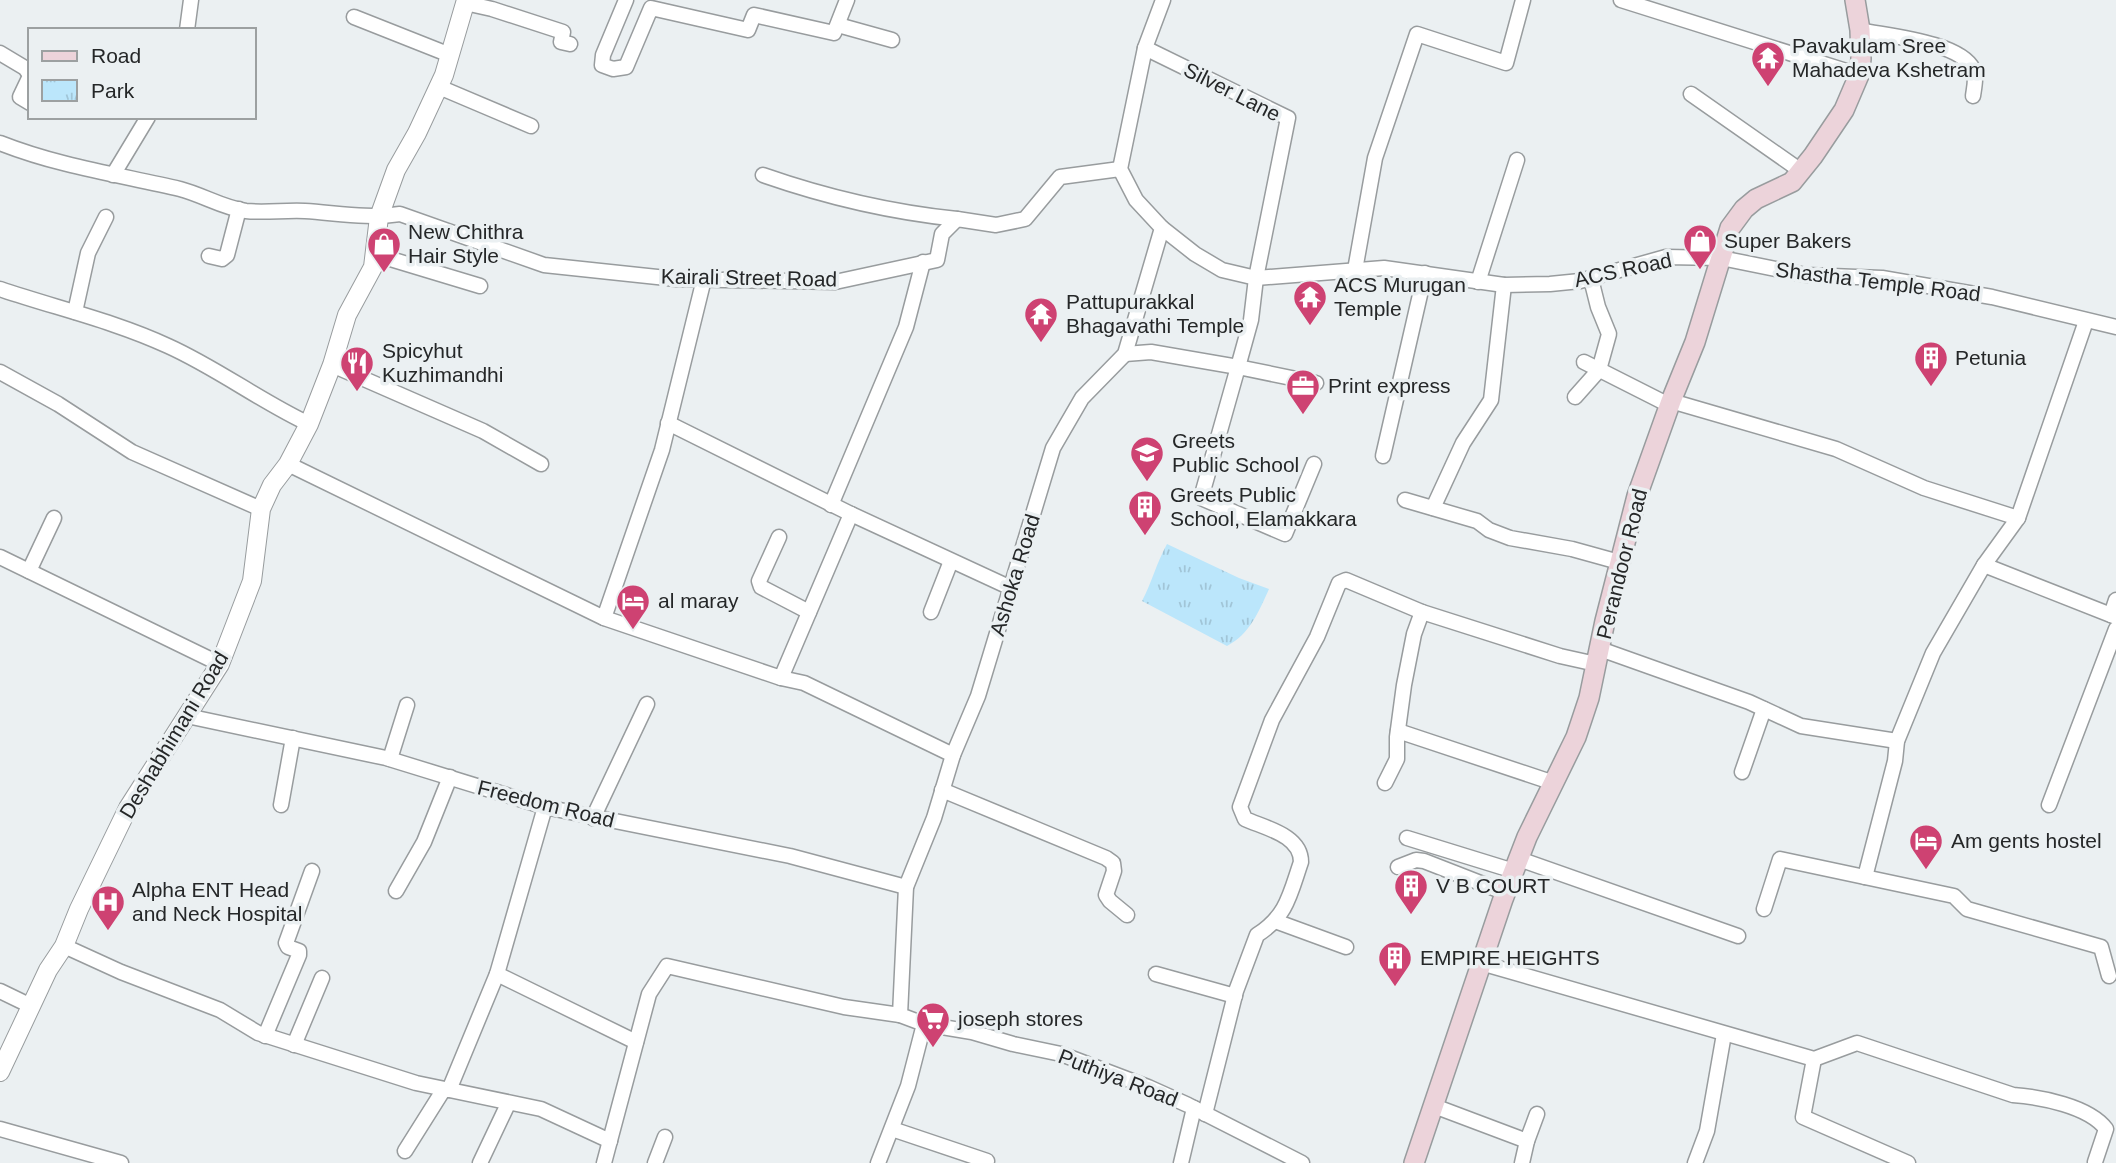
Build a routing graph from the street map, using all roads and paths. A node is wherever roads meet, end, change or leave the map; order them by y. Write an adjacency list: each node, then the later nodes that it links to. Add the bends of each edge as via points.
1 (191, 0): 10 (street)
2 (626, 0): 11 (street, via 603,55 602,65 613,69 626,67 651,8 748,30 754,15)
3 (846, 0): 11 (street)
4 (1163, 0): 15 (street)
5 (1523, 0): 42 (street, via 1506,63 1417,34 1376,158)
6 (1621, 0): 19 (street)
7 (1855, 0): 12 (main road, Perandoor Road)
8 (466, 1): 14 (street, via 563,32 561,42); 17 (street, Deshabhimani Road)
9 (354, 17): 17 (street)
10 (187, 28)
11 (836, 29): 13 (street)
12 (1860, 30): 19 (main road, Perandoor Road); 23 (street, via 1948,48 1967,60 1975,72)
13 (892, 40)
14 (570, 44)
15 (1145, 48): 29 (street); 44 (street, Silver Lane, via 1288,118)
16 (0, 53): 18 (street)
17 (450, 55): 21 (street, Deshabhimani Road)
18 (28, 73)
19 (1859, 75): 30 (main road, Perandoor Road, via 1844,110)
20 (28, 80): 24 (street, via 20,94)
21 (439, 87): 26 (street); 35 (street, Deshabhimani Road, via 396,170)
22 (1691, 94): 30 (street)
23 (1973, 96)
24 (28, 102)
25 (147, 119): 32 (street)
26 (531, 125)
27 (0, 143): 32 (street, Kairali Street Road)
28 (1517, 160): 47 (street)
29 (1120, 169): 36 (street, via 1060,177 1025,219 996,225); 37 (street, via 1136,200)
30 (1801, 171): 40 (main road, Perandoor Road, via 1792,182 1755,198 1744,209 1730,228)
31 (763, 175): 36 (street, via 851,202)
32 (113, 176): 33 (street, Kairali Street Road, via 184,190)
33 (240, 209): 35 (street, Kairali Street Road); 39 (street, via 227,255 222,259)
34 (106, 217): 51 (street, via 88,253)
35 (379, 217): 38 (street, Deshabhimani Road); 45 (street, Kairali Street Road, via 400,215 544,265)
36 (957, 219): 41 (street, via 942,234 937,260)
37 (1162, 228): 44 (street, ACS Road, via 1222,270); 54 (street, Ashoka Road)
38 (374, 254): 49 (street); 56 (street, Deshabhimani Road, via 373,267 347,315)
39 (209, 256)
40 (1721, 258): 46 (street, ACS Road, via 1666,257); 52 (street, Shastha Temple Road, via 1806,275 1882,278 1992,297); 62 (main road, Perandoor Road)
41 (923, 262): 45 (street, Kairali Street Road, via 835,282); 70 (street, via 906,327)
42 (1355, 270): 43 (street, ACS Road); 44 (street, ACS Road)
43 (1425, 273): 47 (street, ACS Road); 65 (street)
44 (1256, 278): 57 (street)
45 (704, 279): 63 (street)
46 (1591, 279): 48 (street, ACS Road); 58 (street, via 1609,334)
47 (1478, 282): 48 (street, ACS Road)
48 (1504, 285): 71 (street, via 1491,400 1463,443)
49 (480, 286)
50 (0, 289): 51 (street)
51 (75, 312): 64 (street, via 170,347)
52 (2086, 321): 53 (street, Shastha Temple Road); 75 (street)
53 (2116, 327)
54 (1125, 354): 57 (street, via 1151,352); 82 (street, Ashoka Road, via 1082,398 1053,447)
55 (1584, 362): 58 (street)
56 (332, 365): 64 (street, Deshabhimani Road); 67 (street, via 483,431)
57 (1238, 367): 60 (street); 68 (street, via 1201,498 1285,534)
58 (1599, 370): 61 (street); 62 (street)
59 (0, 372): 72 (street, via 132,452)
60 (1316, 383)
61 (1575, 397)
62 (1670, 403): 75 (street, via 1836,449 1924,488); 79 (main road, Perandoor Road)
63 (668, 423): 70 (street); 87 (street)
64 (309, 424): 66 (street, Deshabhimani Road)
65 (1383, 456)
66 (288, 464): 72 (street, Deshabhimani Road); 87 (street)
67 (541, 464)
68 (1314, 464)
69 (1405, 500): 71 (street)
70 (831, 505): 73 (street)
71 (1433, 508): 79 (street, via 1477,521 1510,538)
72 (261, 509): 90 (street, Deshabhimani Road, via 251,581)
73 (850, 514): 78 (street); 83 (street)
74 (54, 518): 81 (street)
75 (2018, 518): 80 (street)
76 (779, 537): 83 (street, via 759,581 761,587)
77 (0, 557): 81 (street)
78 (951, 561): 82 (street); 84 (street)
79 (1619, 562): 89 (main road, Perandoor Road)
80 (1984, 565): 86 (street); 98 (street, via 1933,653)
81 (29, 571): 90 (street)
82 (1011, 587): 99 (street, Ashoka Road, via 978,696)
83 (809, 612): 91 (street)
84 (931, 612)
85 (1422, 612): 89 (street, via 1560,656); 96 (street, via 1407,668); 120 (street, via 1346,579 1339,583 1317,637 1272,720 1240,807 1245,819 1293,840 1301,854 1285,908)
86 (2115, 615): 88 (street)
87 (604, 618): 91 (street)
88 (2112, 649): 107 (street)
89 (1598, 657): 94 (street); 104 (main road, Perandoor Road, via 1576,737)
90 (220, 664): 95 (street, Deshabhimani Road)
91 (781, 678): 99 (street, via 804,683)
92 (648, 704): 109 (street)
93 (407, 705): 100 (street)
94 (1764, 709): 98 (street, via 1801,726); 101 (street)
95 (187, 716): 97 (street, Freedom Road); 122 (street, Deshabhimani Road, via 128,808)
96 (1398, 731): 103 (street, via 1397,760); 104 (street)
97 (293, 738): 100 (street, Freedom Road); 106 (street)
98 (1897, 741): 114 (street)
99 (953, 755): 105 (street, Ashoka Road)
100 (390, 760): 102 (street, Freedom Road)
101 (1742, 772)
102 (450, 777): 108 (street, Freedom Road); 116 (street, via 424,842)
103 (1385, 783)
104 (1553, 783): 111 (main road, Perandoor Road)
105 (942, 790): 115 (street, Ashoka Road); 119 (street, via 1106,858 1114,871 1106,895)
106 (281, 805)
107 (2049, 805)
108 (545, 807): 109 (street, Freedom Road); 125 (street)
109 (593, 818): 115 (street, Freedom Road, via 790,856)
110 (1407, 838): 111 (street)
111 (1517, 865): 117 (main road, Perandoor Road); 121 (street)
112 (1398, 867): 117 (street, via 1424,861)
113 (312, 870): 135 (street, via 286,943 299,955)
114 (1865, 877): 118 (street, via 1780,859); 127 (street, via 1954,896 1967,909 2101,947)
115 (906, 887): 132 (street, Ashoka Road)
116 (396, 891)
117 (1506, 893): 124 (main road, Perandoor Road)
118 (1763, 909)
119 (1127, 915)
120 (1275, 921): 123 (street); 130 (street, via 1256,935)
121 (1738, 936)
122 (64, 946): 131 (street, Deshabhimani Road); 135 (street, via 220,1010)
123 (1346, 947)
124 (1481, 963): 134 (street); 142 (main road, Perandoor Road)
125 (496, 974): 136 (street); 140 (street)
126 (1156, 974): 130 (street)
127 (2109, 976)
128 (322, 978): 137 (street)
129 (0, 991): 131 (street)
130 (1235, 996): 143 (street)
131 (31, 1006): 139 (street, Deshabhimani Road)
132 (901, 1015): 133 (street); 136 (street, via 844,1007 667,966 649,994)
133 (924, 1024): 143 (street, Puthiya Road, via 1061,1054); 146 (street)
134 (1724, 1034): 138 (street); 162 (street, via 1707,1131)
135 (265, 1035): 137 (street)
136 (636, 1042): 148 (street)
137 (294, 1045): 140 (street)
138 (1814, 1059): 153 (street, via 1857,1043 2013,1095 2036,1096 2090,1114 2106,1129); 163 (street, via 1803,1116)
139 (1, 1068)
140 (446, 1089): 141 (street); 150 (street)
141 (509, 1104): 148 (street, via 541,1110); 155 (street)
142 (1434, 1106): 149 (street); 160 (main road, Perandoor Road)
143 (1200, 1111): 152 (street, Puthiya Road); 159 (street)
144 (1537, 1114): 149 (street)
145 (0, 1129): 154 (street)
146 (892, 1129): 151 (street); 158 (street)
147 (665, 1137): 157 (street)
148 (610, 1141): 156 (street)
149 (1527, 1141): 161 (street)
150 (405, 1151)
151 (987, 1161)
152 (1295, 1161)
153 (2095, 1162)
154 (121, 1163)
155 (481, 1163)
156 (604, 1163)
157 (655, 1163)
158 (878, 1163)
159 (1181, 1163)
160 (1414, 1163)
161 (1522, 1163)
162 (1695, 1163)
163 (1908, 1163)

